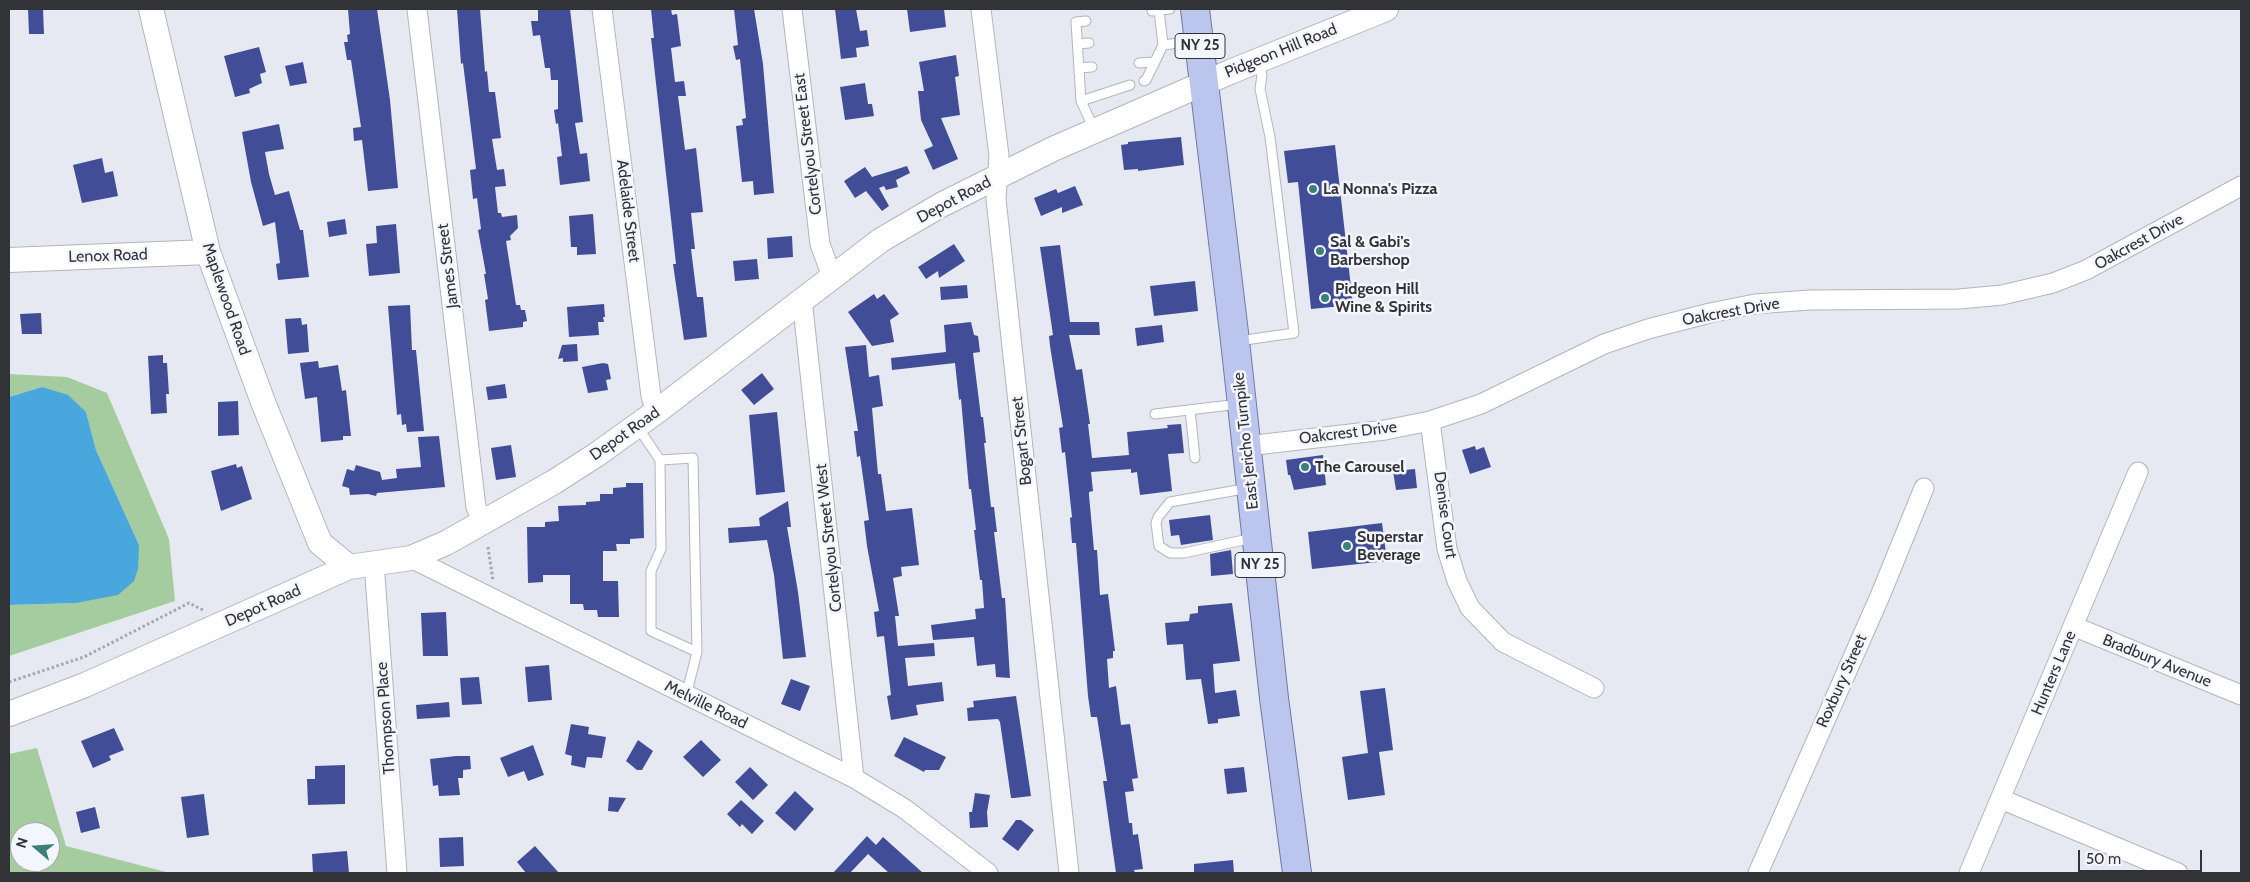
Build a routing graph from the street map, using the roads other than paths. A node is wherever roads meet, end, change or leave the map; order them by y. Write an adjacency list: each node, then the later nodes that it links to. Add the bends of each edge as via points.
1 (151, 9): 26 (street, Maplewood Road)
2 (417, 9): 43 (street, James Street, via 476,507)
3 (602, 9): 33 (street, Adelaide Street, via 651,396)
4 (792, 9): 28 (street, Cortelyou Street East, via 820,244)
5 (981, 9): 24 (street, Bogart Street, via 1000,156)
6 (1170, 9): 13 (lane, via 1156,11)
7 (1195, 9): 10 (main road, East Jericho Turnpike / NY 25)
8 (1386, 9): 15 (street, Pidgeon Hill Road)
9 (1086, 20): 12 (lane, via 1076,22)
10 (1199, 40): 13 (lane); 20 (main road, East Jericho Turnpike / NY 25)
11 (1089, 43): 12 (lane)
12 (1078, 44): 18 (lane)
13 (1163, 45): 14 (lane)
14 (1155, 62): 16 (lane); 19 (lane)
15 (1258, 62): 20 (street, Pidgeon Hill Road); 30 (lane, via 1294,333)
16 (1139, 63)
17 (1092, 67): 18 (lane)
18 (1079, 68): 22 (lane)
19 (1144, 81)
20 (1204, 84): 23 (street, Depot Road); 30 (main road, East Jericho Turnpike / NY 25)
21 (1130, 85): 22 (lane)
22 (1081, 101): 23 (lane)
23 (1095, 131): 24 (street, Depot Road)
24 (998, 176): 28 (street, Depot Road, via 881,240); 58 (street, Bogart Street, via 997,209)
25 (2241, 186): 35 (street, Oakcrest Drive, via 2102,262 2053,282 2002,295 1959,300 1810,300 1755,304 1710,313 1604,344 1480,404)
26 (208, 252): 27 (street, Lenox Road); 47 (street, Maplewood Road, via 263,402 320,543)
27 (9, 260)
28 (832, 277): 29 (street, Depot Road)
29 (802, 299): 33 (street, Depot Road); 54 (street, Cortelyou Street West)
30 (1235, 341): 31 (main road, East Jericho Turnpike / NY 25)
31 (1242, 403): 32 (lane); 37 (main road, East Jericho Turnpike / NY 25)
32 (1190, 410): 34 (lane); 38 (lane)
33 (656, 412): 36 (street, Depot Road)
34 (1155, 414)
35 (1430, 421): 37 (street, Oakcrest Drive, via 1385,430); 50 (street, Denise Court, via 1447,549 1470,608 1503,642)
36 (637, 426): 39 (lane); 43 (street, Depot Road, via 554,482)
37 (1247, 446): 41 (main road, East Jericho Turnpike / NY 25)
38 (1194, 458)
39 (660, 460): 49 (lane, via 661,549 651,571 652,631); 49 (lane, via 693,458)
40 (2138, 472): 48 (street, Hunters Lane)
41 (1252, 488): 44 (main road, East Jericho Turnpike / NY 25); 44 (lane, via 1170,502 1156,523 1159,546 1170,553 1184,553)
42 (1924, 488): 60 (street, Roxbury Street)
43 (482, 522): 45 (street, Depot Road)
44 (1257, 537): 59 (main road, East Jericho Turnpike / NY 25)
45 (411, 558): 46 (street, Depot Road); 52 (street, Melville Road)
46 (374, 563): 47 (street, Depot Road); 56 (street, Thompson Place)
47 (349, 567): 53 (street, Depot Road, via 85,684)
48 (2073, 626): 51 (street, Bradbury Avenue); 55 (street, Hunters Lane)
49 (697, 652): 52 (lane)
50 (1594, 688)
51 (2241, 695)
52 (686, 696): 54 (street, Melville Road)
53 (9, 714)
54 (854, 778): 57 (street, Melville Road, via 906,810)
55 (2001, 800): 61 (street, Hunters Lane); 62 (street)
56 (397, 873)
57 (988, 873)
58 (1069, 873)
59 (1297, 873)
60 (1758, 873)
61 (1970, 873)
62 (2178, 873)

